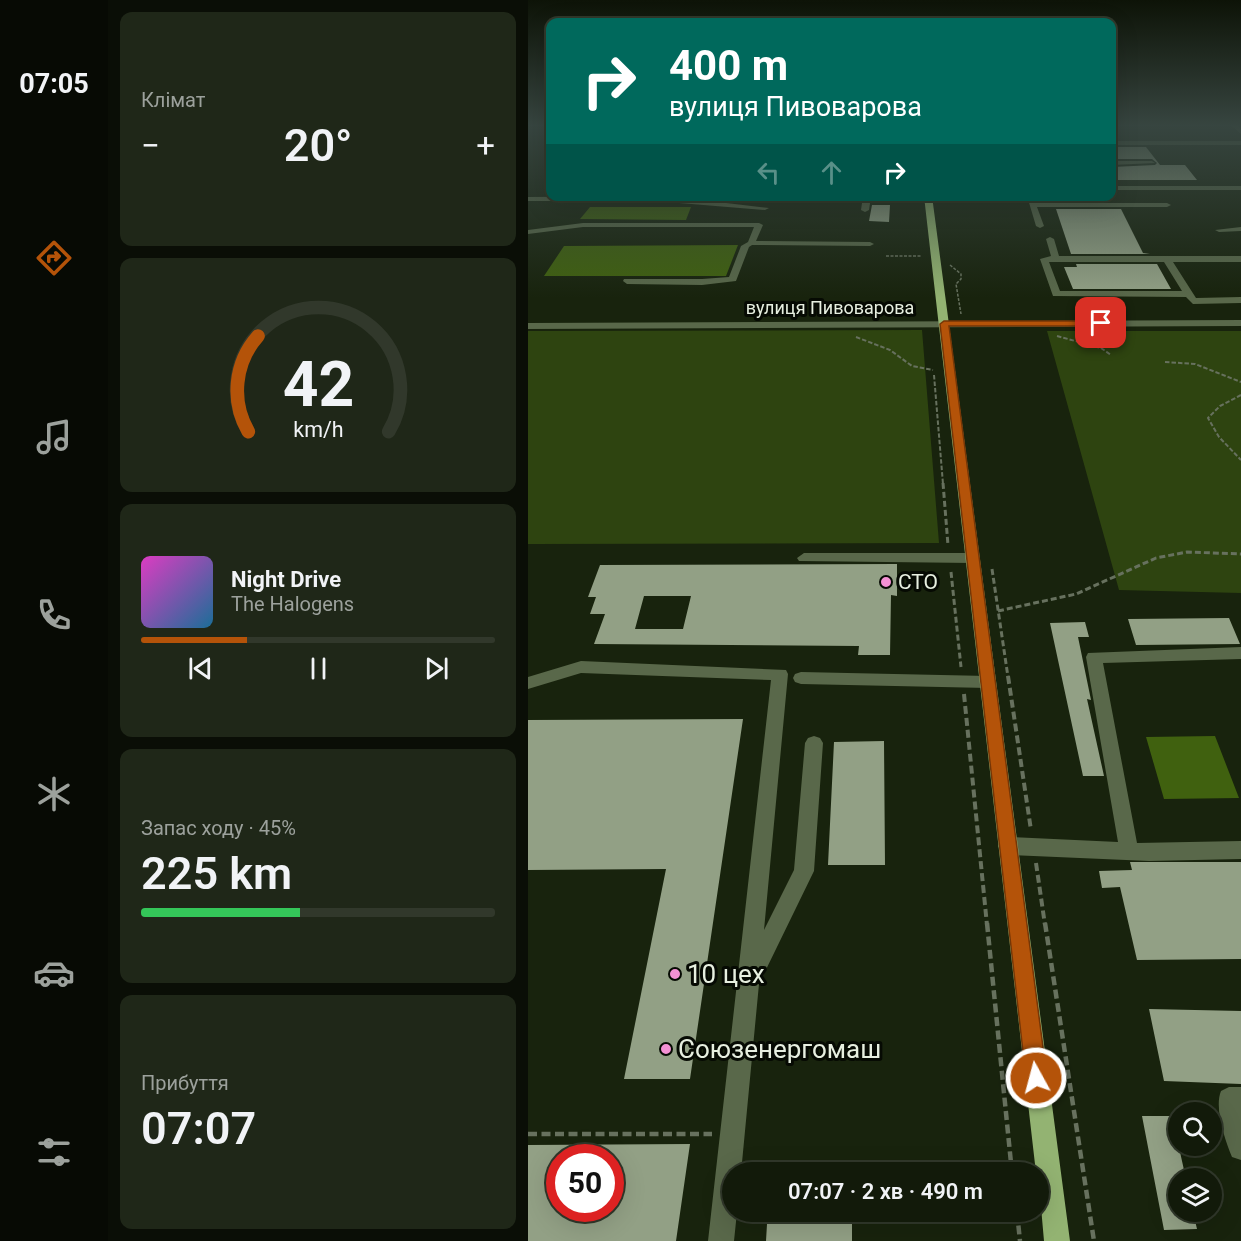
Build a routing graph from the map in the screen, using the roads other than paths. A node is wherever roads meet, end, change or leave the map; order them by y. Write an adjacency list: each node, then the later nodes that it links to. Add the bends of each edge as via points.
1 (1116, 188): 2 (street)
2 (1241, 188)
3 (528, 199): 4 (street)
4 (546, 199)
5 (682, 201): 11 (street)
6 (767, 201): 11 (street)
7 (866, 201): 12 (street)
8 (929, 201): 28 (main road)
9 (1031, 201): 10 (street); 14 (street)
10 (1167, 205)
11 (765, 207): 13 (street)
12 (865, 210)
13 (759, 225): 17 (street, via 584,225); 19 (street)
14 (1040, 226)
15 (1241, 229): 16 (street)
16 (1219, 230)
17 (528, 232)
18 (1050, 239): 21 (street)
19 (751, 243): 20 (street); 24 (street, via 745,246 734,279)
20 (870, 244)
21 (1056, 259): 22 (street); 25 (street, via 1044,259 1056,294)
22 (1167, 259): 23 (street); 25 (street)
23 (1241, 259)
24 (627, 281)
25 (1189, 294): 26 (street, via 1193,301)
26 (1241, 300)
27 (1241, 323): 28 (street, вулиця Пивоварова)
28 (944, 324): 29 (street, вулиця Пивоварова); 31 (main road)
29 (528, 326)
30 (804, 558): 31 (street)
31 (973, 558): 35 (main road)
32 (1241, 653): 38 (street, via 1094,657)
33 (801, 678): 35 (street)
34 (528, 682): 40 (street, via 581,668 780,674)
35 (988, 682): 37 (main road)
36 (814, 743): 40 (street, via 804,872)
37 (1008, 846): 38 (street); 46 (main road)
38 (1129, 850): 39 (street)
39 (1241, 850)
40 (748, 984): 43 (street)
41 (1241, 1099): 42 (street, via 1229,1098)
42 (1241, 1148)
43 (731, 1162)
44 (724, 1222): 45 (street)
45 (721, 1241)
46 (1057, 1241)

